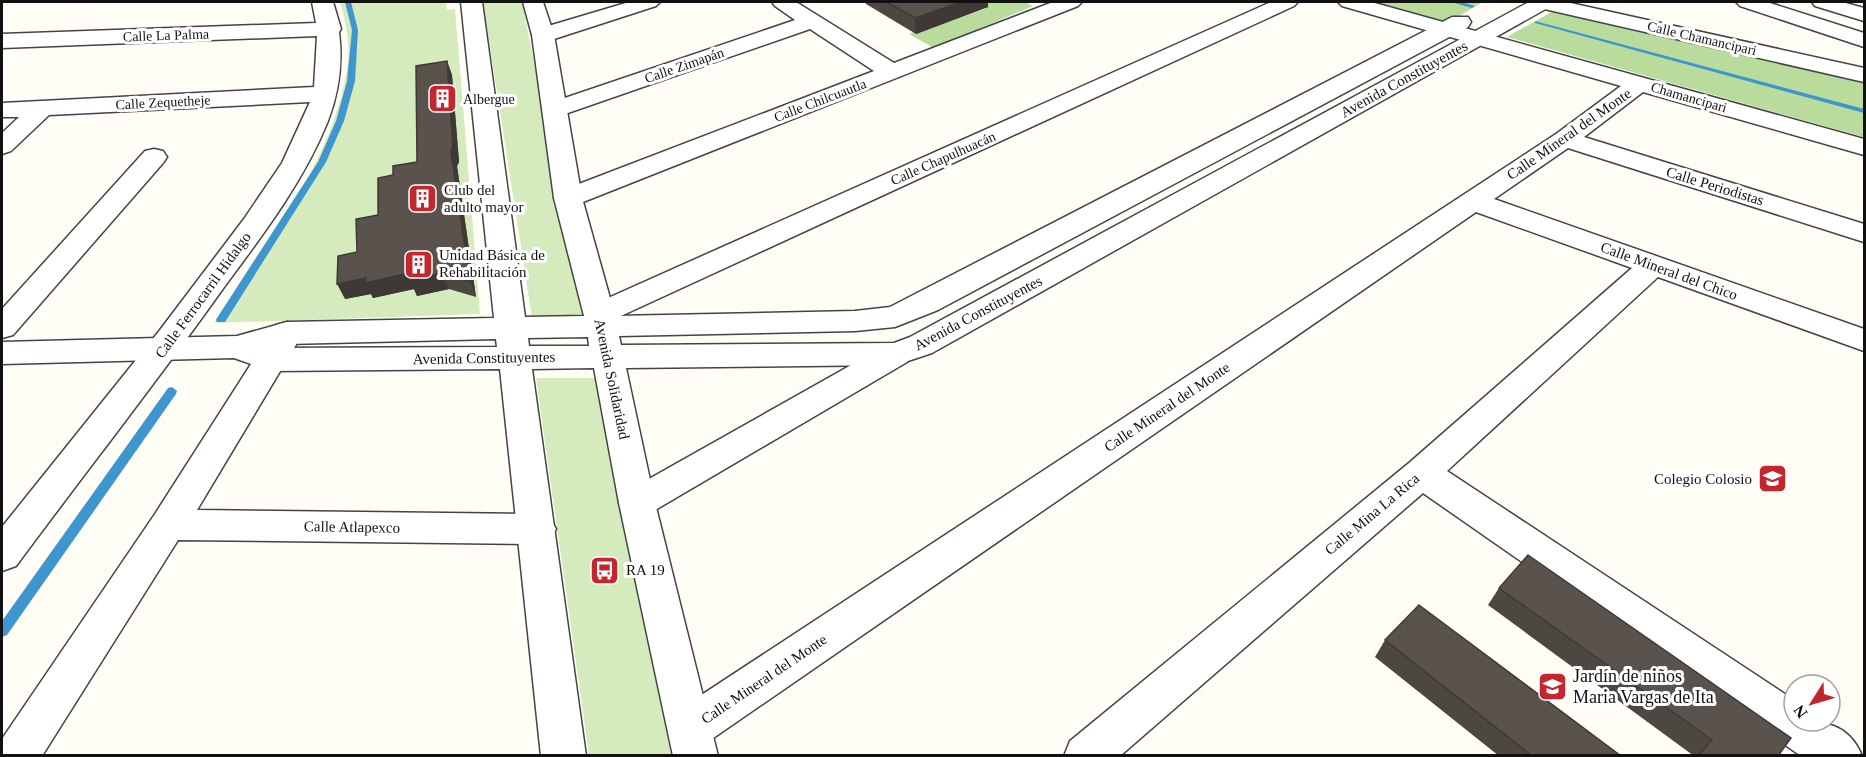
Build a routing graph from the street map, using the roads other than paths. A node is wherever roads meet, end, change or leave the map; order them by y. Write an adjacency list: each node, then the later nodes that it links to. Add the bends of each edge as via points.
1 (322, 2): 15 (street, Calle Ferrocarril Hidalgo)
2 (471, 2): 41 (street)
3 (533, 2): 17 (street, Avenida Solidaridad)
4 (649, 2): 17 (street)
5 (782, 2): 14 (street)
6 (1287, 2): 39 (street, Calle Chapulhuacán)
7 (1349, 2): 16 (street, Chamancipari)
8 (1499, 2): 16 (street, Avenida Constituyentes)
9 (1542, 2): 18 (street, Avenida Constituyentes); 22 (street, Calle Chamancipari)
10 (1747, 2): 19 (street)
11 (1822, 2): 13 (street)
12 (1055, 4): 21 (street, Calle Chilcuautla)
13 (1864, 15)
14 (812, 21): 21 (street); 27 (street, Calle Zimapán)
15 (330, 29): 20 (street, Calle La Palma); 24 (street, Calle Ferrocarril Hidalgo)
16 (1448, 29): 18 (street, Chamancipari); 32 (street, Avenida Constituyentes)
17 (543, 35): 27 (street, Avenida Solidaridad)
18 (1478, 38): 23 (street, Chamancipari); 33 (street, Avenida Constituyentes)
19 (1864, 40)
20 (2, 41)
21 (892, 72): 34 (street, Calle Chilcuautla)
22 (1864, 75)
23 (1640, 83): 28 (street, Calle Mineral del Monte); 30 (street, Chamancipari)
24 (325, 94): 25 (street, Calle Zequetheje); 43 (street, Calle Ferrocarril Hidalgo, via 307,139 269,205)
25 (42, 108): 26 (street, Calle Zequetheje); 29 (street)
26 (2, 110)
27 (556, 110): 34 (street, Avenida Solidaridad)
28 (1565, 140): 35 (street, Calle Mineral del Monte); 36 (street, Calle Periodistas)
29 (2, 146)
30 (1864, 147)
31 (154, 157): 38 (street)
32 (1197, 161): 33 (street); 39 (street, Avenida Constituyentes, via 895,317)
33 (1226, 178): 45 (street, Avenida Constituyentes, via 921,345)
34 (568, 198): 39 (street, Avenida Solidaridad)
35 (1473, 201): 37 (street, Calle Mineral del Chico); 51 (street, Calle Mineral del Monte)
36 (1864, 233)
37 (1652, 266): 40 (street, Calle Mineral del Chico); 46 (street, Calle Mina La Rica)
38 (2, 327)
39 (603, 333): 41 (street, Avenida Constituyentes); 45 (street, Avenida Constituyentes); 47 (street, Avenida Solidaridad)
40 (1864, 340)
41 (511, 343): 42 (street, Avenida Constituyentes); 49 (street)
42 (265, 347): 43 (street, Avenida Constituyentes); 48 (street)
43 (166, 348): 44 (street, Avenida Constituyentes); 50 (street, Calle Ferrocarril Hidalgo)
44 (2, 353)
45 (896, 354): 47 (street)
46 (1422, 473): 54 (street, Calle Mina La Rica); 55 (street)
47 (637, 503): 51 (street, Avenida Solidaridad)
48 (168, 525): 49 (street, Calle Atlapexco); 52 (street)
49 (537, 529): 53 (street)
50 (5, 547)
51 (693, 742)
52 (16, 756)
53 (564, 756)
54 (1086, 756)
55 (1840, 756)

